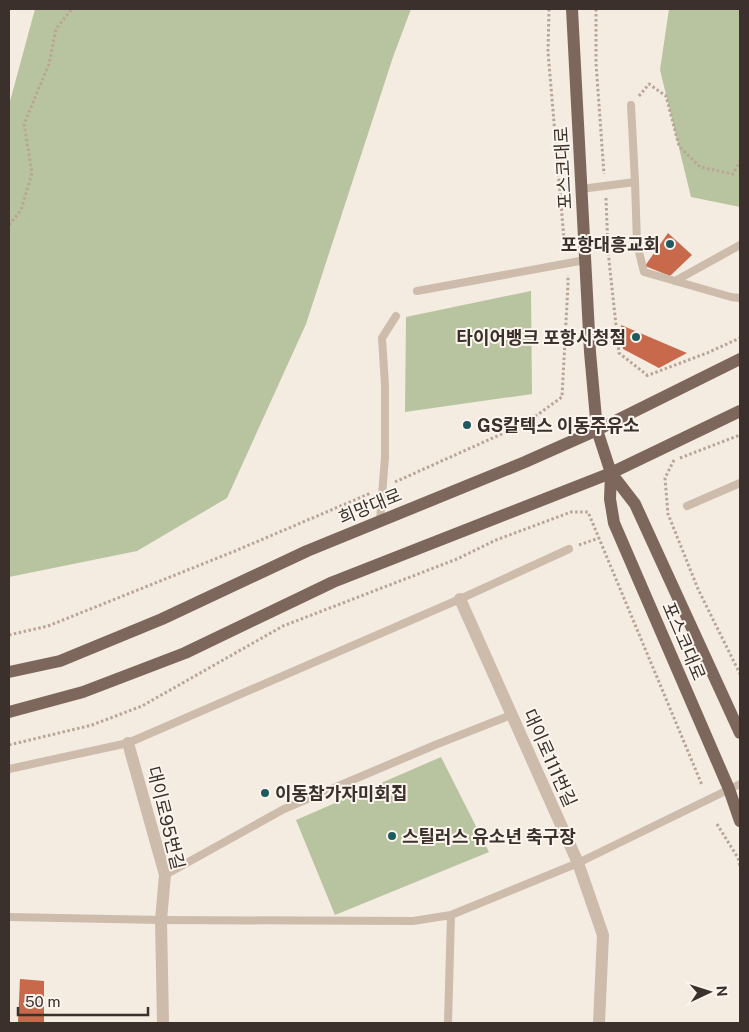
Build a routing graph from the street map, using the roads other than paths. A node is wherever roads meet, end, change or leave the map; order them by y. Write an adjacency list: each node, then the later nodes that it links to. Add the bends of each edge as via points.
1 (572, 9): 4 (main road, 포스코대로)
2 (631, 105): 3 (lane)
3 (636, 182): 4 (lane); 7 (lane, via 637,244 644,272)
4 (582, 189): 6 (main road, 포스코대로)
5 (740, 245): 7 (lane)
6 (585, 260): 8 (lane); 13 (main road, 포스코대로)
7 (675, 281): 9 (lane)
8 (417, 291)
9 (740, 298)
10 (396, 316): 17 (lane, via 382,338 385,457)
11 (740, 359): 13 (main road, 희망대로)
12 (740, 411): 14 (main road)
13 (597, 430): 14 (main road, 포스코대로); 17 (main road, 희망대로)
14 (612, 473): 21 (main road, via 333,582 185,653 83,692); 23 (main road, 포스코대로, via 635,504); 26 (main road, 포스코대로, via 610,499 614,523)
15 (740, 483): 16 (lane)
16 (687, 506)
17 (380, 521): 20 (main road, 희망대로, via 100,645 60,661)
18 (569, 549): 19 (lane)
19 (460, 599): 22 (street, 대이로111번길); 24 (lane)
20 (9, 672)
21 (9, 712)
22 (512, 715): 28 (street, 대이로111번길); 29 (lane, via 284,809)
23 (740, 733)
24 (128, 743): 25 (lane); 29 (street, 대이로95번길)
25 (9, 769)
26 (735, 786): 27 (main road, 포스코대로); 28 (lane)
27 (740, 821)
28 (578, 863): 30 (lane); 35 (street, 대이로111번길, via 603,935)
29 (165, 874): 32 (street, 대이로95번길)
30 (451, 914): 32 (lane, via 413,921); 34 (lane)
31 (9, 916): 32 (lane)
32 (161, 920): 33 (street, 대이로95번길)
33 (163, 1023)
34 (448, 1023)
35 (599, 1023)

